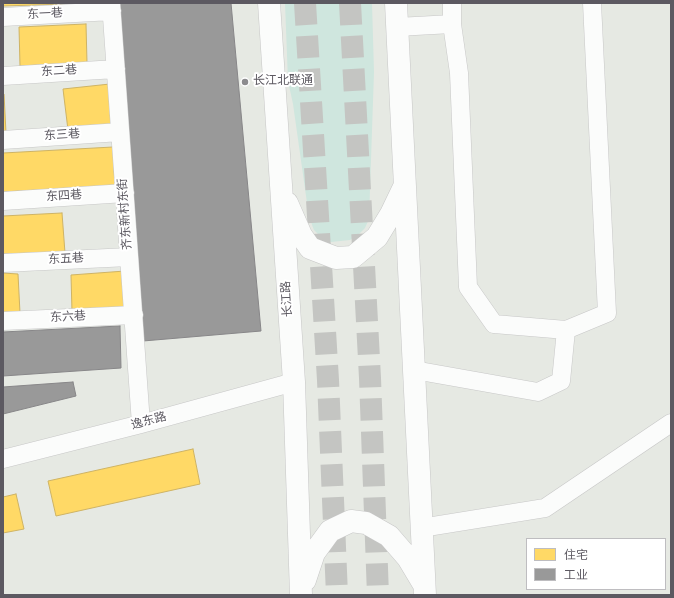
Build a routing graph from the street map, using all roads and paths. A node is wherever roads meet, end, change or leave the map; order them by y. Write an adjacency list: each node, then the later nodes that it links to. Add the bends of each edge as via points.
1 (269, 3): 14 (main road, 长江路)
2 (396, 3): 8 (main road)
3 (452, 3): 7 (street)
4 (592, 3): 21 (street, via 607,313)
5 (112, 7): 6 (street, 东一巷); 9 (street, 齐东新村东街)
6 (3, 17)
7 (452, 24): 8 (street); 21 (street, via 459,73 468,287 494,324)
8 (397, 26): 13 (main road)
9 (116, 69): 10 (street, 东二巷); 11 (street, 齐东新村东街)
10 (3, 76)
11 (120, 132): 12 (street, 东三巷); 15 (street, 齐东新村东街)
12 (3, 140)
13 (404, 188): 14 (main road, via 377,237 353,257 336,258 310,248 301,235); 22 (main road)
14 (281, 191): 23 (main road, 长江路)
15 (125, 193): 16 (street, 东四巷); 17 (street, 齐东新村东街)
16 (3, 201)
17 (129, 257): 18 (street, 东五巷); 19 (street, 齐东新村东街)
18 (3, 263)
19 (134, 315): 20 (street, 东六巷); 25 (street, 齐东新村东街)
20 (3, 321)
21 (566, 330): 22 (street, via 562,381 538,392)
22 (414, 370): 27 (main road)
23 (294, 382): 25 (street, 逸东路); 29 (main road, 长江路)
24 (671, 423): 27 (street, via 545,508)
25 (141, 424): 26 (street, 逸东路)
26 (3, 459)
27 (421, 528): 28 (main road)
28 (424, 590): 29 (main road, via 408,558 389,536 366,523 351,521 330,531 314,553)
29 (301, 594)

